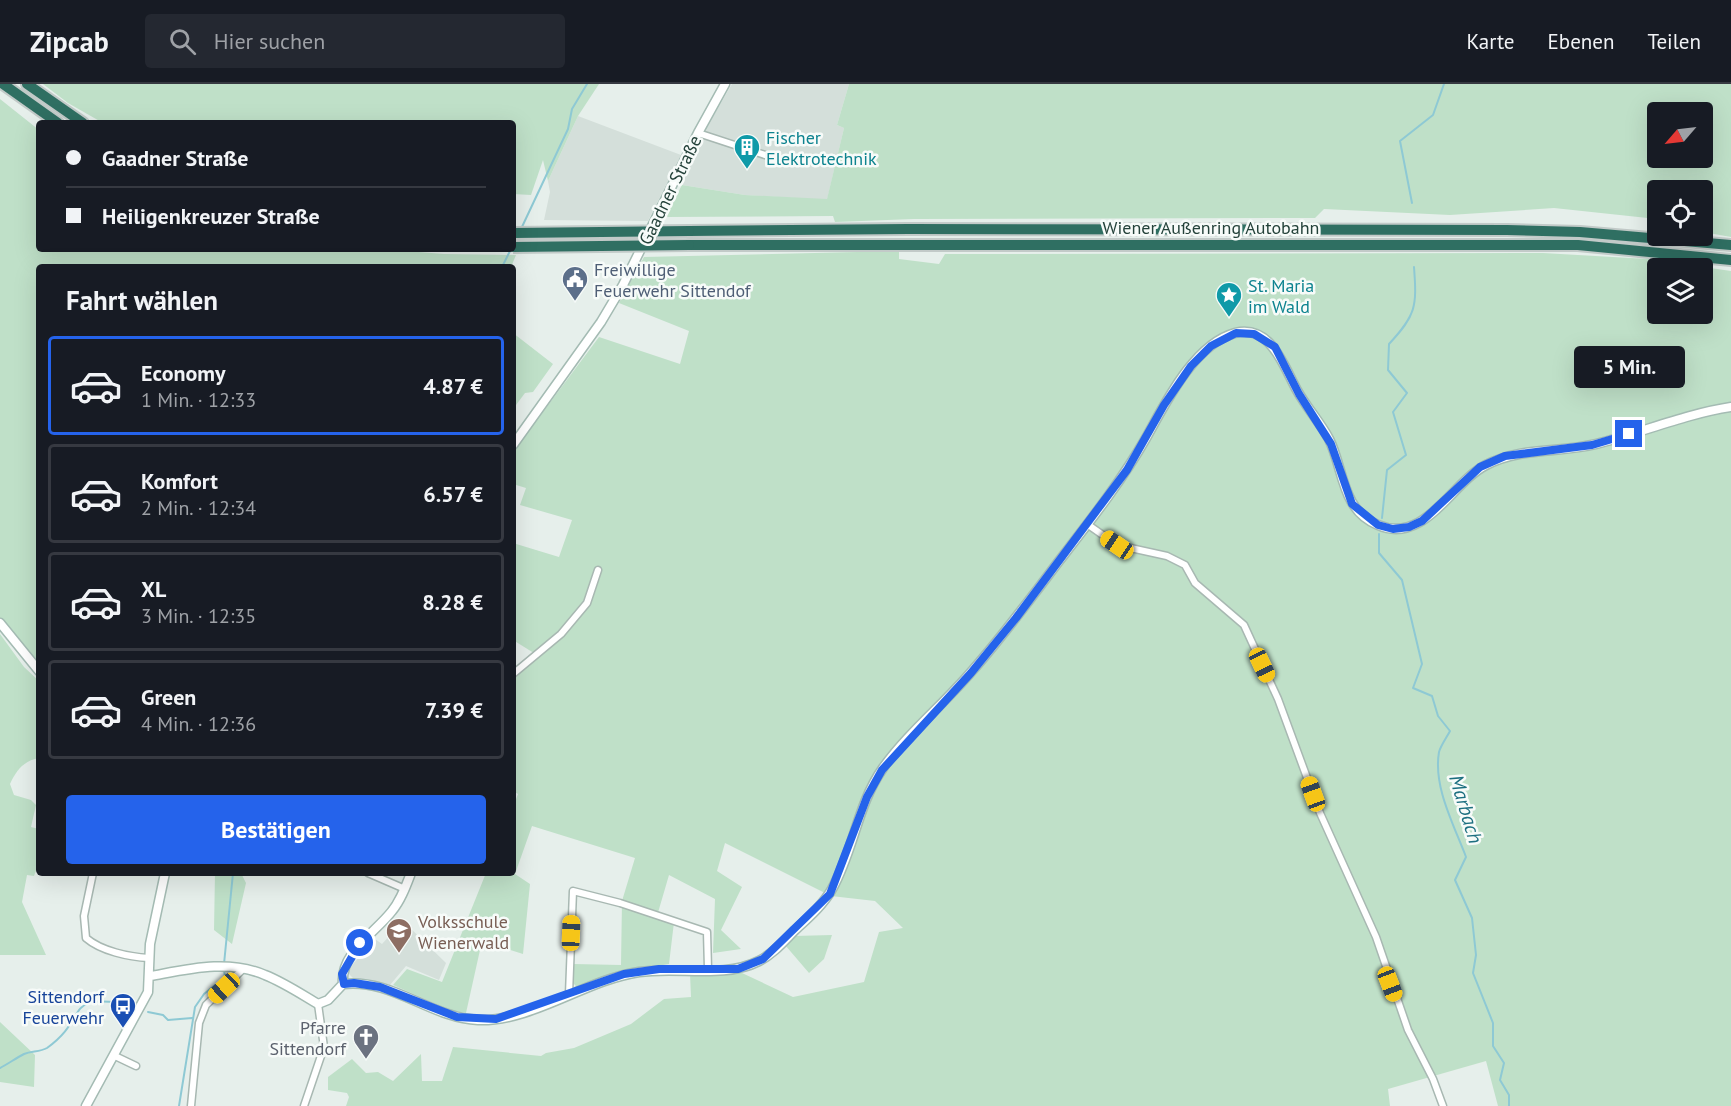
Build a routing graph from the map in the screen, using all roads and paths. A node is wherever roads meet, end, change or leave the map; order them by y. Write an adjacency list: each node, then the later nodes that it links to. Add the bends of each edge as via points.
1 (3, 84): 4 (highway)
2 (27, 84): 5 (highway)
3 (725, 84): 6 (main road, Gaadner Straße)
4 (54, 120)
5 (79, 120)
6 (698, 133): 7 (street); 13 (main road, Gaadner Straße, via 612,303)
7 (768, 156)
8 (516, 233): 9 (highway, Wiener Außenring Autobahn, bridge, via 1507,230)
9 (1731, 245)
10 (516, 247): 11 (highway, Wiener Außenring Autobahn, bridge, via 1578,245)
11 (1731, 260)
12 (1731, 406): 14 (main road, via 1592,445 1505,456 1480,467 1422,521 1393,529 1378,525 1352,504 1331,444 1275,347 1254,334 1236,333 1211,346 1191,366 1127,470)
13 (516, 441)
14 (1087, 524): 26 (main road, via 1002,636 882,770 855,826 838,877 818,908 763,959 738,969); 36 (street, via 1117,545 1167,556 1185,565 1195,583 1244,625 1278,699 1320,813 1376,937 1408,1030)
15 (598, 570): 18 (street, via 587,603 561,634)
16 (0, 623): 17 (main road)
17 (36, 666)
18 (516, 672)
19 (92, 876): 24 (street, via 84,916 86,938 93,945)
20 (164, 876): 24 (main road)
21 (375, 876): 23 (street)
22 (410, 876): 23 (main road)
23 (405, 889): 28 (main road, via 394,909 360,943 342,974)
24 (149, 957): 27 (main road)
25 (243, 969): 27 (main road, via 219,967); 30 (main road, via 265,975); 34 (street, via 206,1005 199,1023)
26 (708, 969): 29 (main road, via 633,973); 29 (street, via 707,932 573,891)
27 (151, 976): 31 (main road, via 141,1009)
28 (344, 984): 29 (main road, via 380,987 457,1017 477,1020 509,1016); 30 (main road)
29 (569, 994)
30 (318, 1004): 35 (street, via 324,1047)
31 (115, 1056): 32 (street); 33 (main road)
32 (136, 1066)
33 (86, 1106)
34 (191, 1106)
35 (304, 1106)
36 (1443, 1106)

